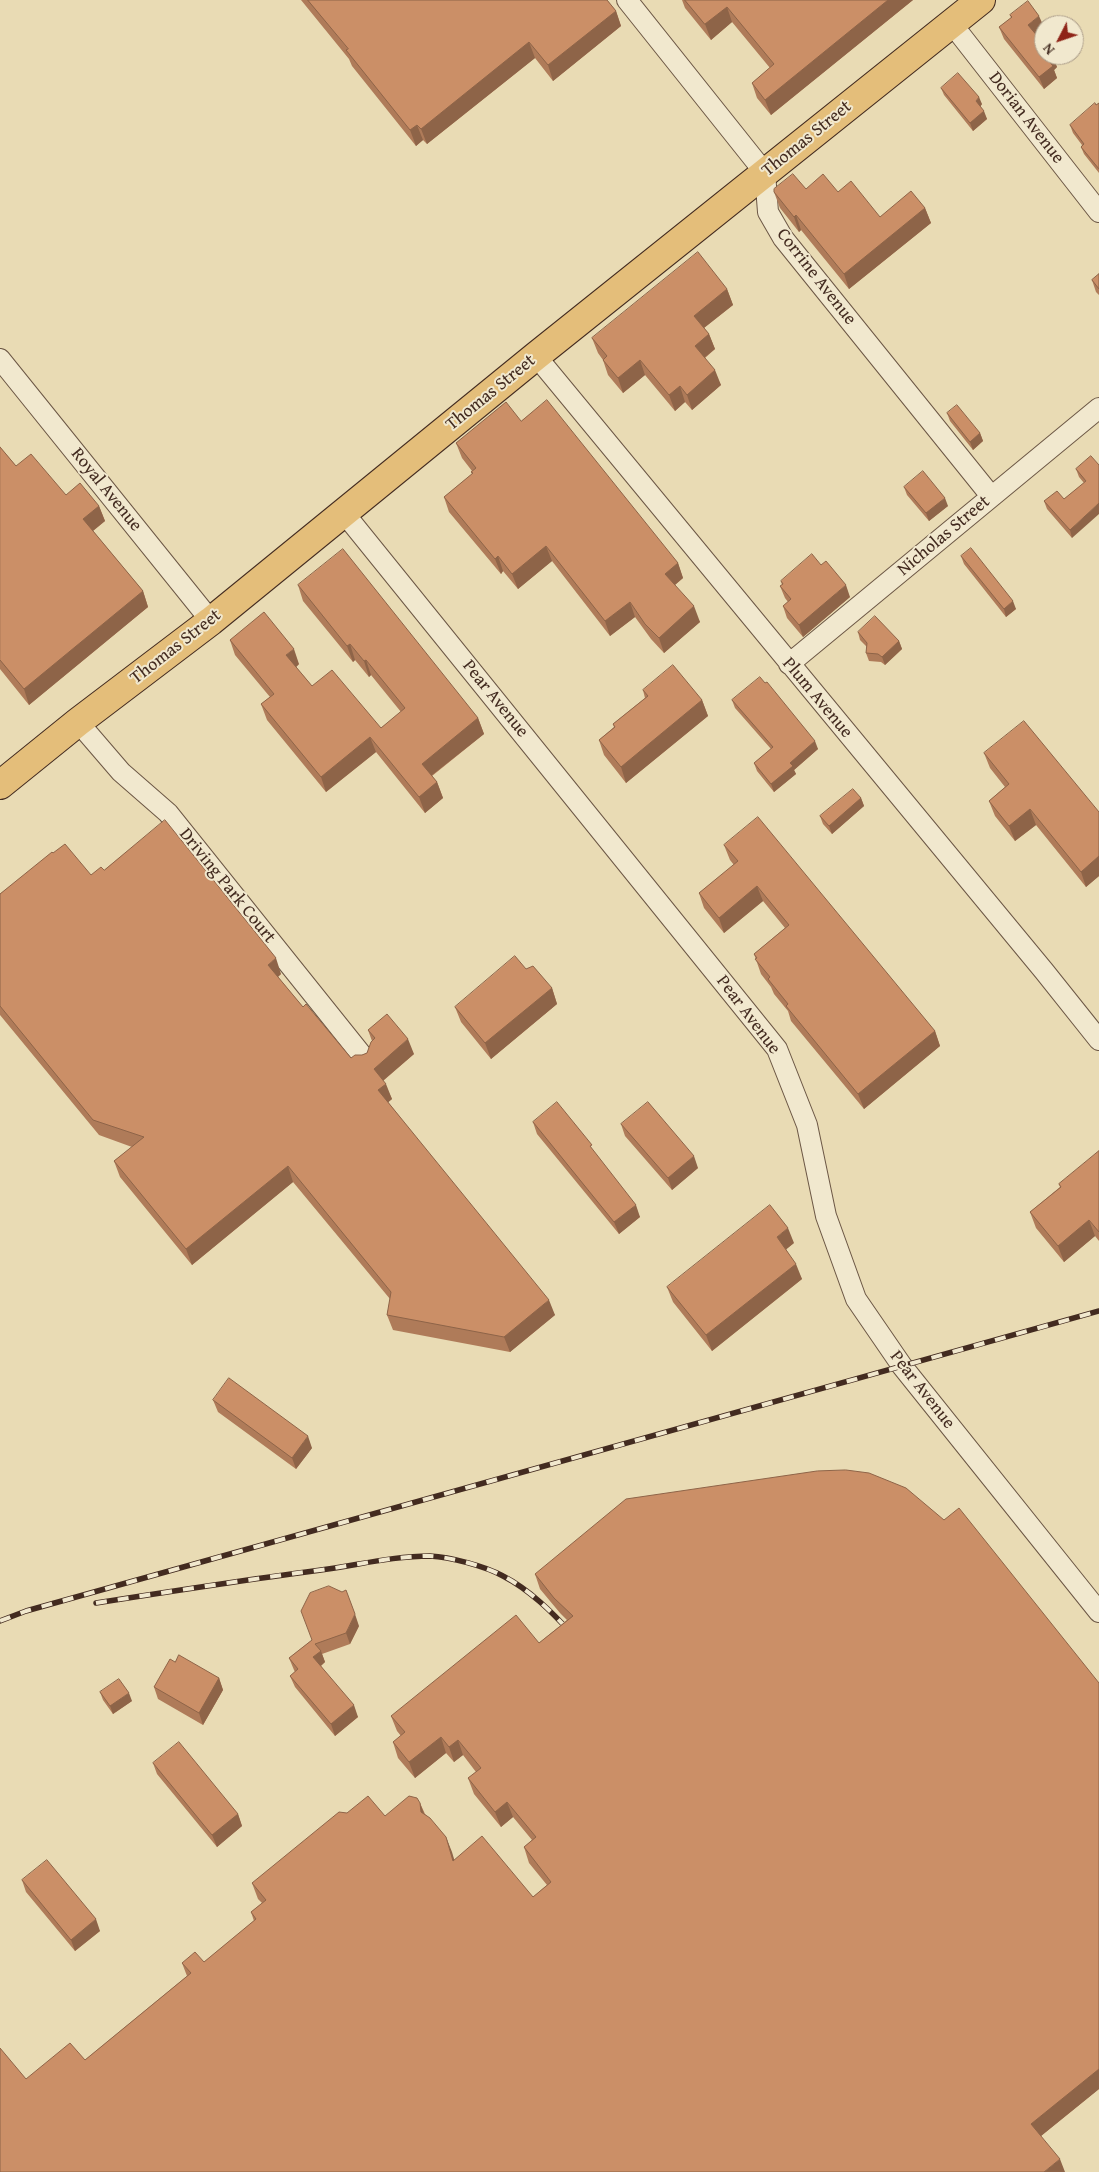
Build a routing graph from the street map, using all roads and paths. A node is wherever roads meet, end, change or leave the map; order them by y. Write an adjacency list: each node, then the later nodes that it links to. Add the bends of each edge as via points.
1 (627, 0): 4 (street)
2 (981, 0): 3 (main road, Thomas Street)
3 (952, 24): 4 (main road, Thomas Street); 5 (street, Dorian Avenue)
4 (765, 173): 6 (main road, Thomas Street); 9 (street, Corrine Avenue, via 768,212 783,238)
5 (1099, 212)
6 (536, 356): 10 (main road, Thomas Street); 12 (street, Plum Avenue)
7 (0, 359): 11 (street, Royal Avenue)
8 (1099, 408): 9 (street, Nicholas Street)
9 (991, 496): 12 (street, Nicholas Street)
10 (344, 513): 11 (main road, Thomas Street); 17 (street, Pear Avenue, via 777,1049 807,1125 826,1216 856,1299 902,1366)
11 (211, 621): 13 (main road, Thomas Street)
12 (789, 664): 15 (street, Plum Avenue)
13 (78, 722): 14 (main road, Thomas Street); 16 (street, Driving Park Court, via 121,772 168,813)
14 (0, 785)
15 (1099, 1040)
16 (365, 1059)
17 (1099, 1612)

